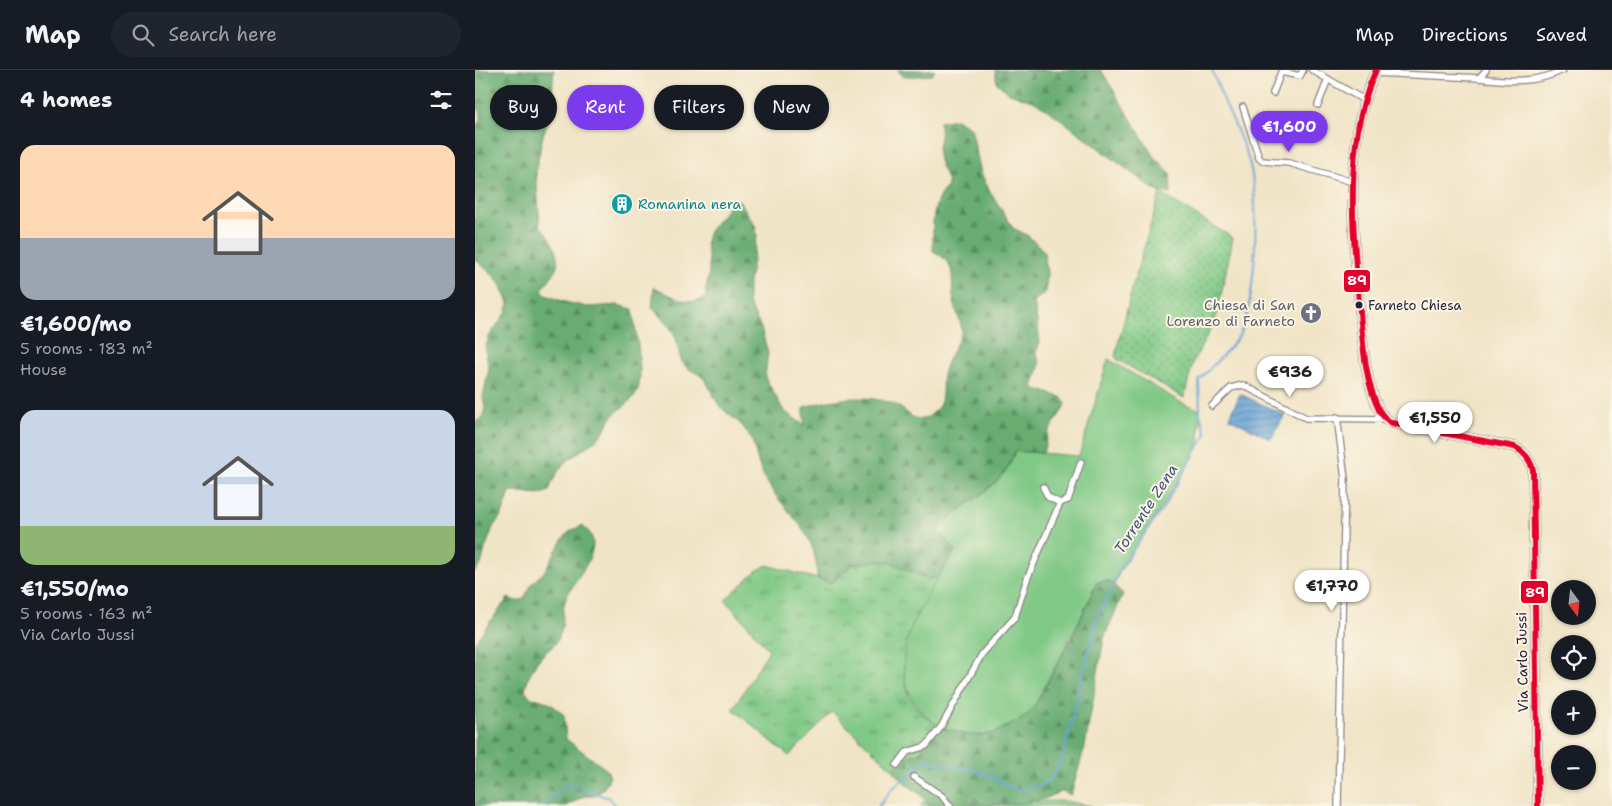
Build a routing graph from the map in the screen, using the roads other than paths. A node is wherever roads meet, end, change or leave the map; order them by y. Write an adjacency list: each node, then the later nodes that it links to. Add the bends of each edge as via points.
1 (1303, 70): 8 (street, via 1299,76 1281,72)
2 (1313, 70): 7 (street)
3 (1486, 70): 6 (street)
4 (1563, 70): 6 (street, via 1521,82)
5 (1376, 71): 6 (street); 9 (street)
6 (1479, 78)
7 (1328, 79): 9 (street); 10 (street)
8 (1273, 93)
9 (1363, 100): 12 (street, via 1355,144)
10 (1318, 106)
11 (1243, 107): 12 (street, via 1262,161 1289,163)
12 (1353, 182): 15 (street, via 1353,227 1366,364 1374,399)
13 (1212, 406): 14 (street, Via Carlo Jussi, via 1231,388 1243,385 1307,418)
14 (1337, 417): 15 (street, Via Carlo Jussi); 22 (street, via 1345,479)
15 (1386, 419): 23 (street, Via Carlo Jussi, via 1419,429 1515,447 1525,453 1530,462 1533,470)
16 (1081, 462): 18 (street, via 1068,500)
17 (1043, 487): 18 (street, via 1048,496)
18 (1060, 503): 19 (street, via 1027,579 1015,617 982,654 941,727 926,746 907,752)
19 (897, 765)
20 (914, 777): 21 (street, via 942,796)
21 (950, 806)
22 (1338, 806)
23 (1538, 806)

